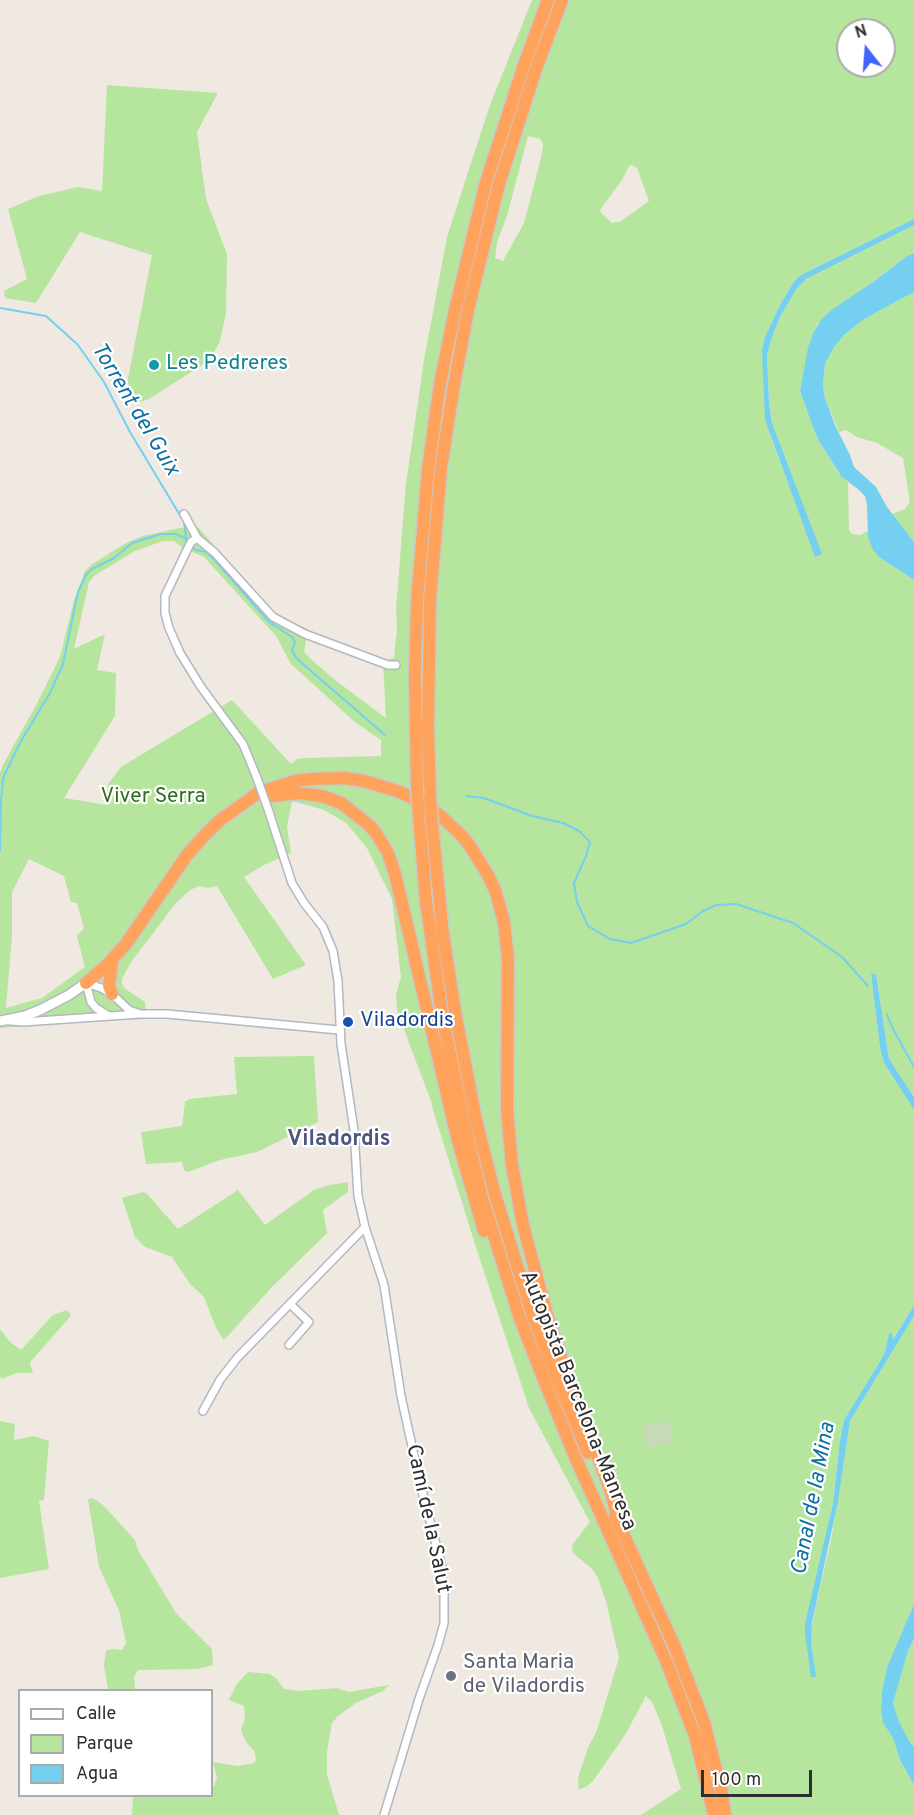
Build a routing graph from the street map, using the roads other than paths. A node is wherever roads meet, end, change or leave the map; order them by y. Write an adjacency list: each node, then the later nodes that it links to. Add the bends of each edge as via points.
1 (549, 0): 18 (highway, Autopista Barcelona-Manresa, bridge, via 486,182 440,384 428,469 415,678 418,816 426,901 436,978 464,1123 481,1194 519,1316)
2 (562, 0): 19 (highway, Autopista Barcelona-Manresa, bridge, via 499,184 454,385 441,468 430,600 430,797 455,1012 494,1191 556,1377)
3 (184, 514): 4 (street)
4 (194, 540): 5 (street, via 215,553 273,617 316,638); 13 (street, Camí de la Salut, bridge, via 165,596 169,627 201,687 243,744 292,883 333,951)
5 (396, 665)
6 (244, 804): 7 (highway, via 203,837); 18 (highway, via 284,793 322,796 361,818 383,843 395,874 476,1207 538,1382); 19 (highway, via 258,794 312,779 344,778 382,785 424,804 443,818 470,846 488,875 500,906 506,940 507,1110 518,1197 547,1315)
7 (112, 960): 8 (highway); 9 (highway)
8 (86, 983): 9 (street); 11 (street, via 91,1002); 12 (street, via 40,1010)
9 (112, 994): 10 (street, via 129,1010)
10 (140, 1014): 11 (street); 13 (street)
11 (110, 1016): 12 (street)
12 (1, 1021)
13 (339, 1030): 14 (street, Camí de la Salut)
14 (365, 1227): 15 (street); 20 (street, Camí de la Salut, via 384,1285 400,1396 442,1567 445,1611 438,1645)
15 (290, 1304): 16 (street, via 309,1322); 17 (street, via 239,1356 220,1380)
16 (290, 1345)
17 (203, 1412)
18 (573, 1452): 21 (highway, Autopista Barcelona-Manresa, via 667,1663 695,1736)
19 (619, 1523): 22 (highway, Autopista Barcelona-Manresa, via 704,1722)
20 (384, 1815)
21 (714, 1815)
22 (725, 1815)

